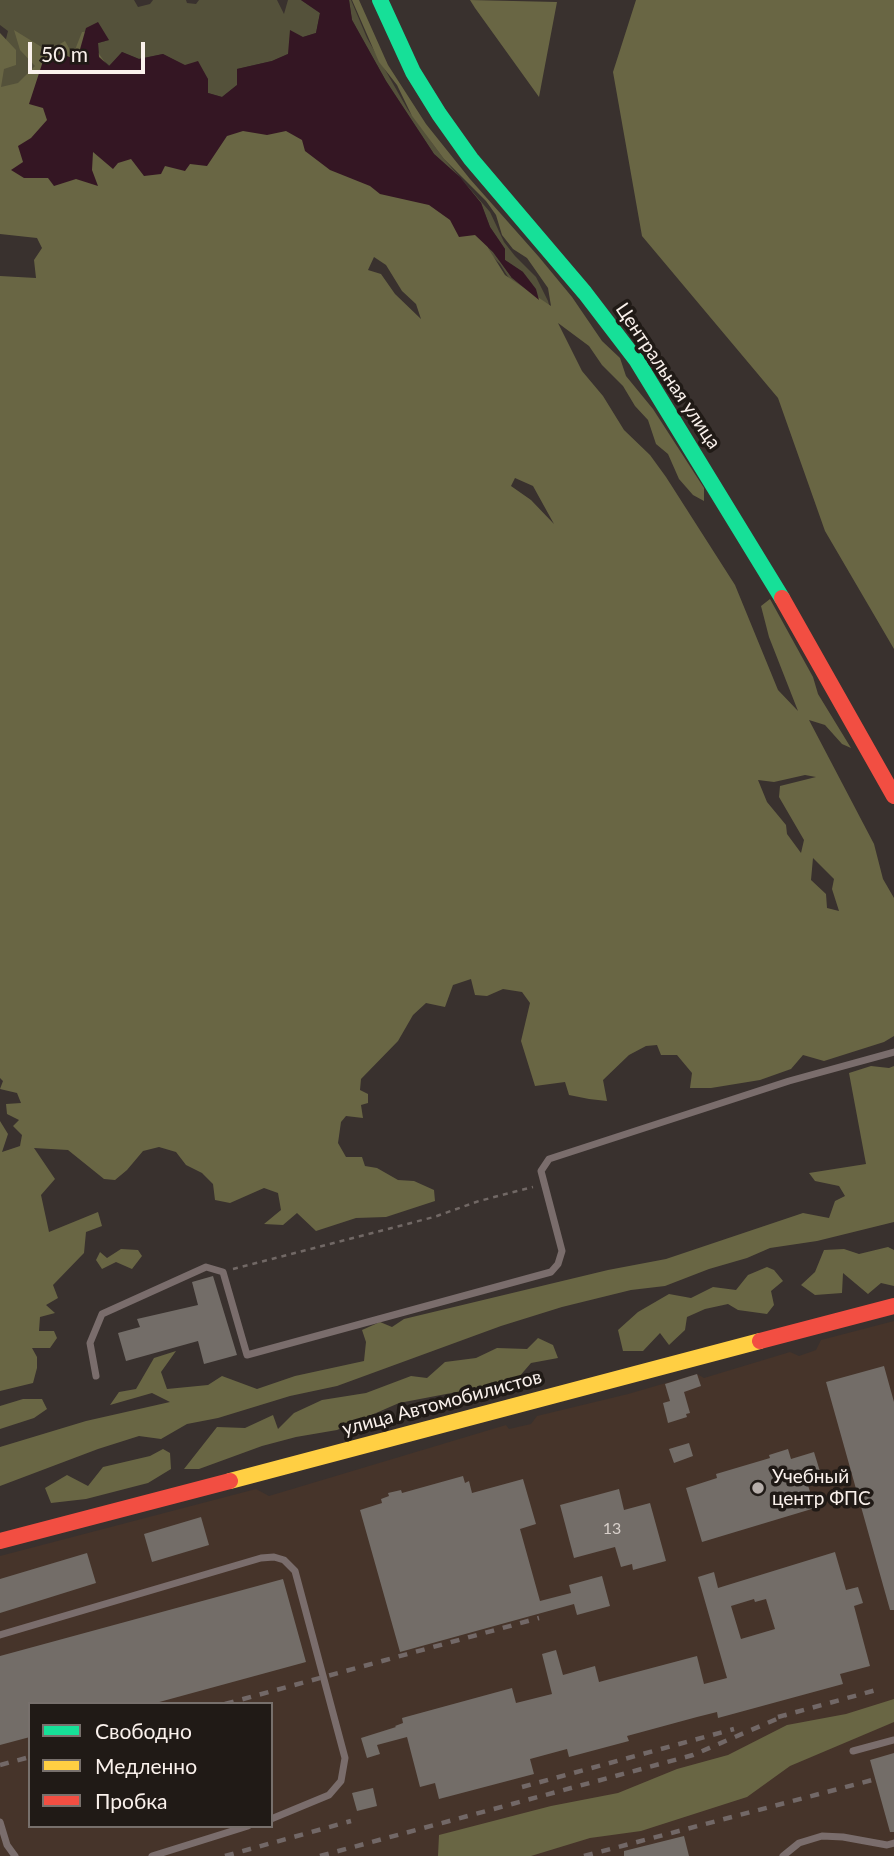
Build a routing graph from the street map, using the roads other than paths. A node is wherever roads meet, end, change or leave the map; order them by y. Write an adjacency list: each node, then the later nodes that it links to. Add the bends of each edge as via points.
1 (380, 0): 2 (street, Центральная улица, via 413,72 471,159 637,361 769,574)
2 (894, 796)
3 (894, 1052): 5 (lane, via 549,1159 541,1171 562,1251 551,1272 247,1355 223,1272 206,1267 103,1314 90,1343)
4 (894, 1306): 6 (street, улица Автомобилистов)
5 (96, 1376)
6 (0, 1541)
7 (0, 1635): 10 (lane, via 261,1558 284,1560 295,1571 345,1758 341,1781 329,1795)
8 (894, 1740): 9 (lane)
9 (853, 1751)
10 (273, 1818)
11 (0, 1822): 14 (lane)
12 (242, 1828): 15 (lane)
13 (894, 1843): 16 (lane, via 887,1846 822,1836 799,1843)
14 (15, 1856)
15 (152, 1856)
16 (783, 1856)

